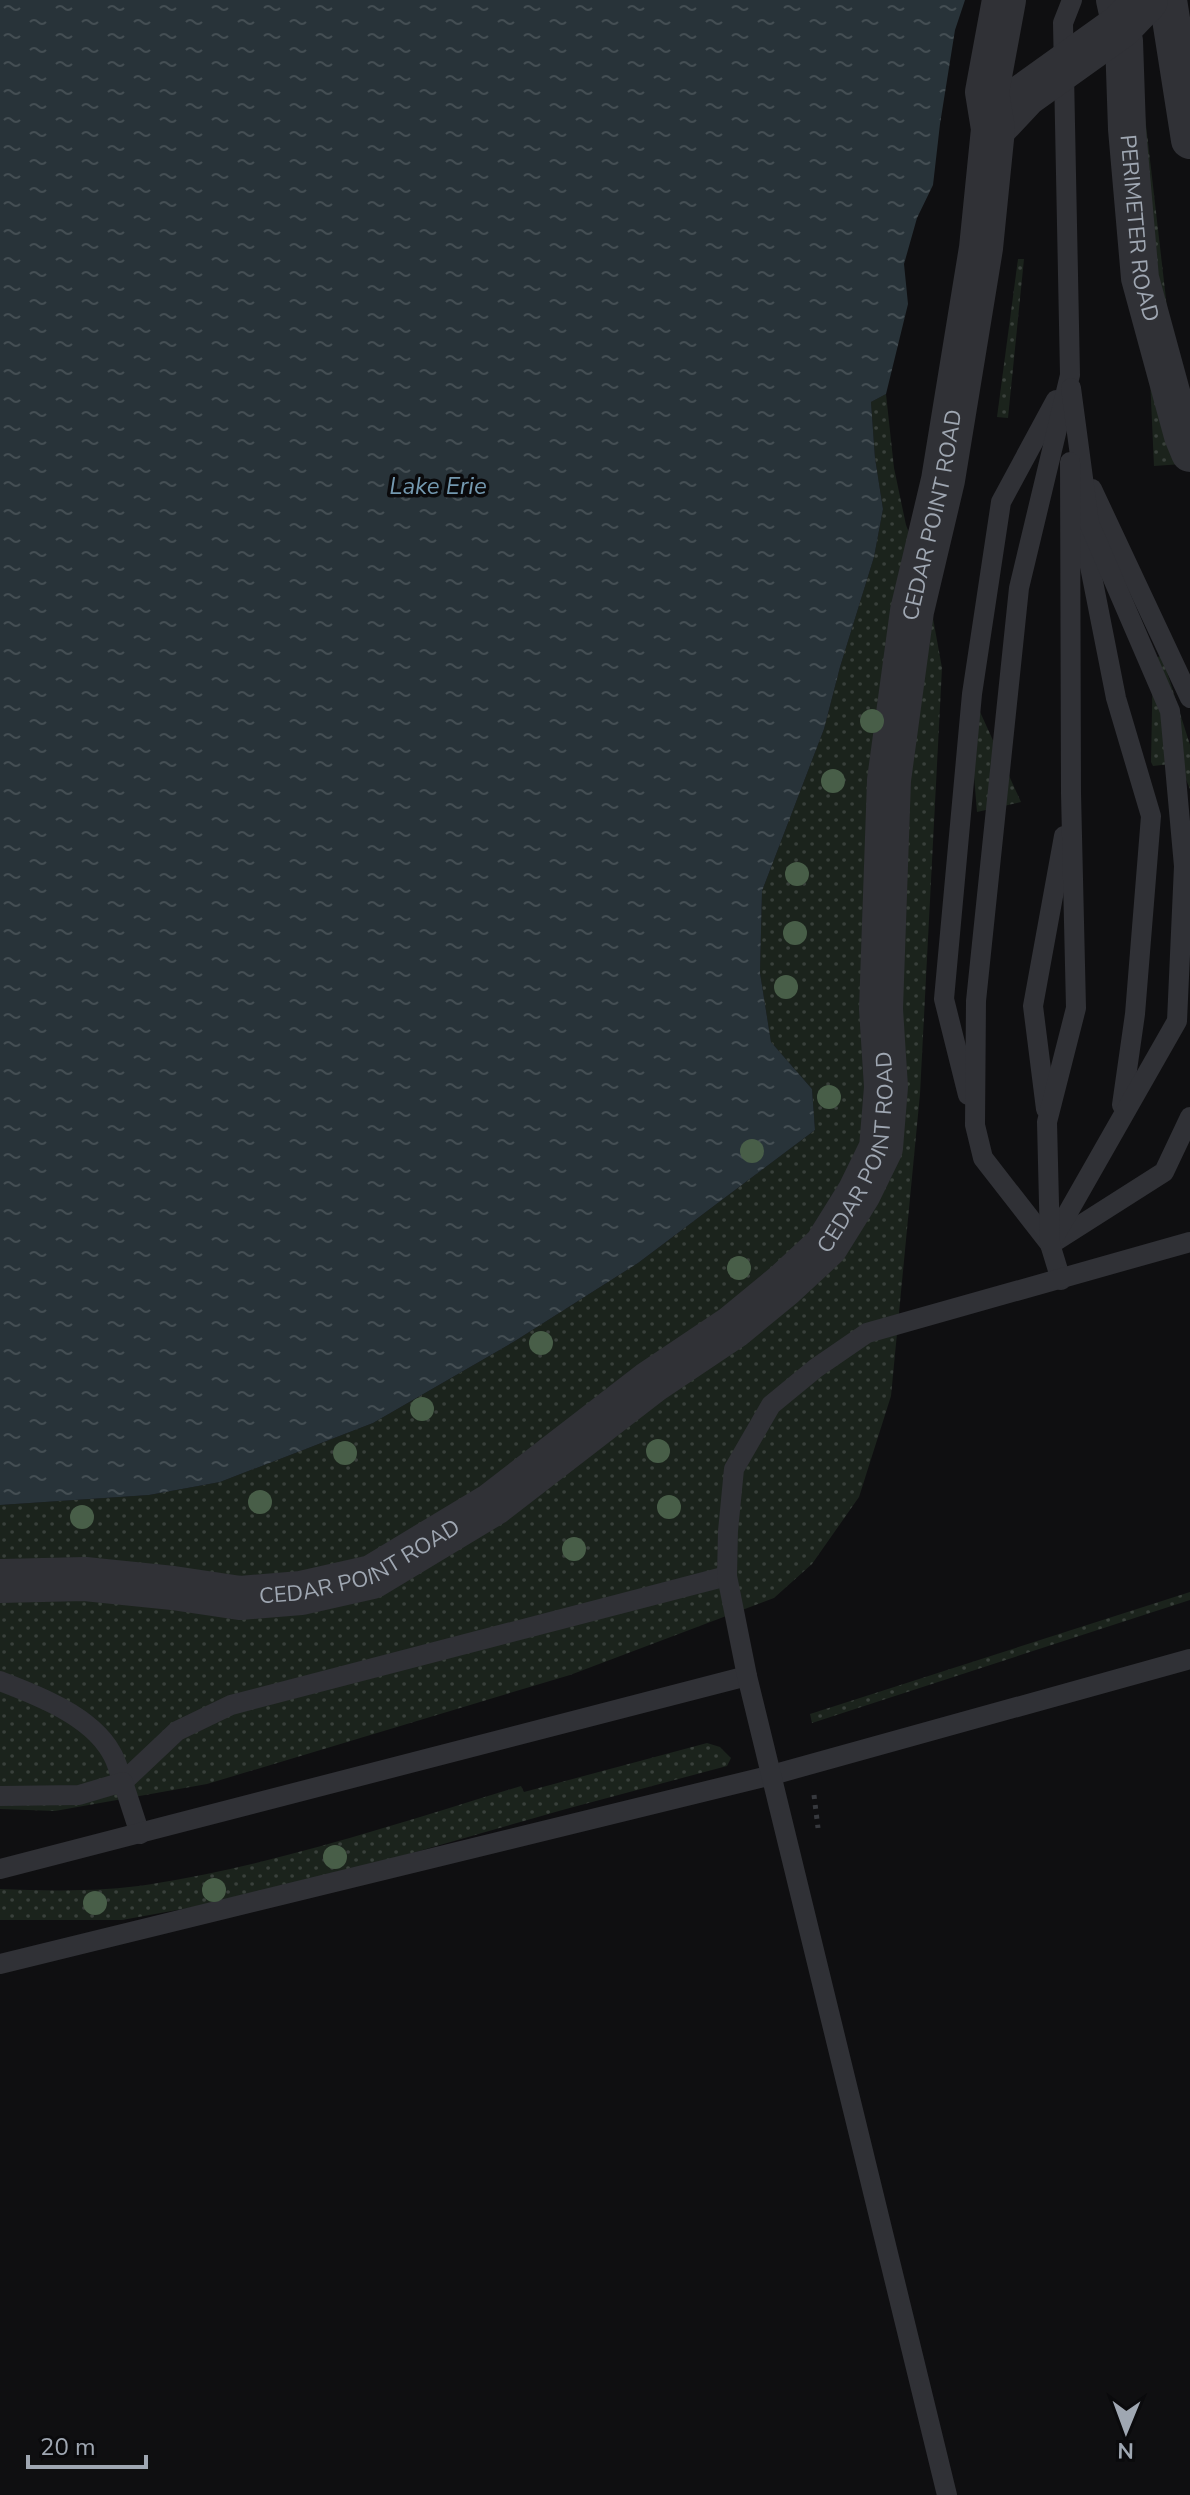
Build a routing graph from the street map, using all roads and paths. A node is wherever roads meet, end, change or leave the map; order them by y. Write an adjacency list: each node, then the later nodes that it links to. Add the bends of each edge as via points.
1 (1004, 0): 6 (street, CEDAR POINT ROAD, via 987,92)
2 (1072, 0): 5 (lane, via 1063,23)
3 (1168, 0): 7 (street)
4 (1127, 9): 5 (street); 9 (street, PERIMETER ROAD, via 1127,129 1140,278)
5 (1064, 65): 6 (street); 8 (lane)
6 (993, 129): 20 (street, CEDAR POINT ROAD, via 969,324 943,480 912,611 889,780 881,1148 826,1246 733,1327 651,1382 493,1504 372,1577 301,1593 240,1598 85,1579)
7 (1190, 140)
8 (1070, 375): 10 (lane, via 1093,493); 11 (lane); 12 (lane, via 1082,522 1116,698 1151,816); 12 (lane, via 1089,523 1170,711 1184,866 1177,1021); 15 (lane, via 1019,588 976,1001); 15 (lane, via 1001,502 972,694 944,999)
9 (1190, 453)
10 (1190, 698)
11 (1071, 793): 14 (lane, via 1076,1008); 14 (lane, via 1033,1006)
12 (1121, 1117): 17 (lane)
13 (1190, 1117): 17 (lane, via 1164,1172)
14 (1047, 1122): 17 (lane)
15 (975, 1125): 17 (lane, via 983,1158)
16 (1190, 1242): 18 (lane)
17 (1050, 1244): 18 (lane)
18 (1061, 1280): 19 (lane, via 867,1333 771,1405 734,1469)
19 (727, 1576): 22 (lane); 25 (lane, via 231,1705 177,1731)
20 (0, 1581)
21 (1190, 1659): 24 (lane)
22 (747, 1676): 24 (lane); 27 (lane)
23 (0, 1681): 25 (lane, via 49,1700 93,1732 111,1751)
24 (772, 1775): 29 (lane); 30 (lane)
25 (123, 1782): 26 (lane, via 79,1795); 27 (lane)
26 (0, 1796)
27 (140, 1834): 28 (lane)
28 (0, 1869)
29 (0, 1964)
30 (947, 2495)

